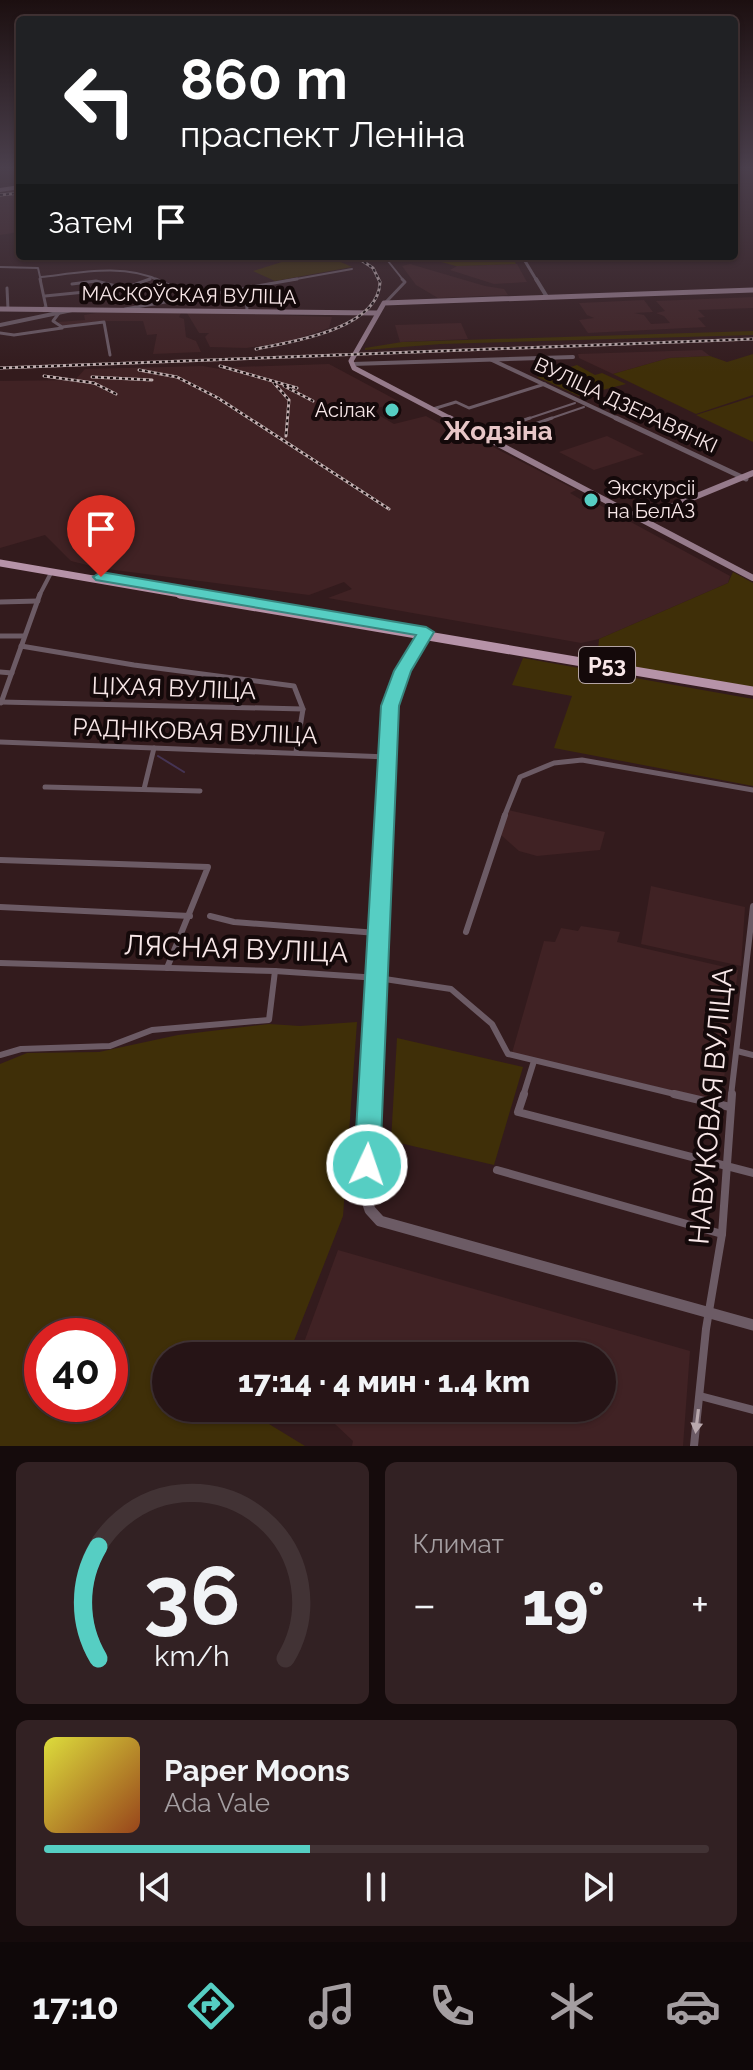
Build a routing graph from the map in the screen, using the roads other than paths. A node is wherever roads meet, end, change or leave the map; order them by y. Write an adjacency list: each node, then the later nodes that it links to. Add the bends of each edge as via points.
1 (383, 260): 18 (street, via 405,282)
2 (525, 260): 6 (street)
3 (0, 267): 7 (street, via 38,268)
4 (352, 269): 10 (street)
5 (545, 274): 6 (street)
6 (534, 275): 17 (street)
7 (41, 277): 8 (street, via 108,272); 15 (street)
8 (153, 278): 12 (street); 16 (street, via 169,283)
9 (72, 284): 12 (street, via 96,281)
10 (246, 287): 16 (street); 24 (street)
11 (7, 288): 20 (street)
12 (125, 288): 14 (street); 15 (street)
13 (753, 290): 17 (main road)
14 (134, 294)
15 (45, 296): 21 (street)
16 (180, 297): 23 (street)
17 (547, 297): 18 (main road)
18 (384, 303): 26 (main road)
19 (0, 309): 20 (main road, МАСКОЎСКАЯ ВУЛІЦА)
20 (8, 309): 21 (main road, МАСКОЎСКАЯ ВУЛІЦА)
21 (41, 310): 22 (main road, МАСКОЎСКАЯ ВУЛІЦА)
22 (74, 310): 23 (main road, МАСКОЎСКАЯ ВУЛІЦА); 25 (street)
23 (122, 310): 24 (main road, МАСКОЎСКАЯ ВУЛІЦА)
24 (247, 311): 26 (main road, МАСКОЎСКАЯ ВУЛІЦА)
25 (59, 313): 27 (street); 28 (street, via 53,321)
26 (377, 313): 33 (main road)
27 (0, 325)
28 (62, 327): 29 (street); 30 (street, via 104,322)
29 (0, 333)
30 (110, 355)
31 (573, 357): 32 (street)
32 (492, 360): 33 (street); 34 (street, ВУЛІЦА ДЗЕРАВЯНКІ)
33 (352, 364): 36 (main road)
34 (545, 384): 35 (street, ВУЛІЦА ДЗЕРАВЯНКІ); 36 (street, via 469,408 456,402)
35 (582, 404): 37 (street); 38 (street); 39 (street, ВУЛІЦА ДЗЕРАВЯНКІ)
36 (433, 409): 40 (main road)
37 (491, 431)
38 (500, 436)
39 (748, 476): 40 (main road)
40 (641, 519): 43 (main road)
41 (0, 561): 42 (main road, Р53)
42 (52, 570): 44 (street); 46 (main road, Р53)
43 (753, 578)
44 (38, 601): 45 (street); 48 (street)
45 (0, 602)
46 (422, 633): 52 (main road, Р53); 58 (street, via 391,697)
47 (0, 636): 48 (street)
48 (24, 636): 49 (street)
49 (21, 646): 51 (street); 54 (street, via 294,686)
50 (0, 672): 51 (street)
51 (12, 673): 53 (street)
52 (753, 689)
53 (1, 703): 54 (street, ЦІХАЯ ВУЛІЦА)
54 (303, 709): 57 (street)
55 (0, 742): 56 (street, РАДНІКОВАЯ ВУЛІЦА)
56 (155, 747): 57 (street, РАДНІКОВАЯ ВУЛІЦА); 60 (street)
57 (296, 752): 58 (street, РАДНІКОВАЯ ВУЛІЦА)
58 (389, 757): 69 (street)
59 (45, 787): 60 (street)
60 (144, 789): 62 (street)
61 (753, 790): 68 (street, via 582,760 554,763 520,777)
62 (200, 791)
63 (0, 860): 66 (street, via 208,867)
64 (753, 906): 74 (street, НАВУКОВАЯ ВУЛІЦА)
65 (0, 907): 66 (street)
66 (190, 916): 71 (street)
67 (210, 916): 69 (street)
68 (466, 932)
69 (378, 933): 73 (street)
70 (0, 963): 71 (street, ЛЯСНАЯ ВУЛІЦА)
71 (167, 968): 72 (street, ЛЯСНАЯ ВУЛІЦА)
72 (275, 971): 73 (street, ЛЯСНАЯ ВУЛІЦА); 75 (street, via 269,1020 152,1030 110,1046 21,1049)
73 (378, 978): 77 (street, ЛЯСНАЯ ВУЛІЦА, via 451,989 492,1024 508,1054); 83 (street, via 365,1195 380,1221)
74 (737, 1051): 76 (street); 78 (street, НАВУКОВАЯ ВУЛІЦА)
75 (0, 1055)
76 (753, 1055)
77 (534, 1061): 78 (street, ЛЯСНАЯ ВУЛІЦА); 79 (street, via 518,1112)
78 (730, 1107): 79 (street, НАВУКОВАЯ ВУЛІЦА)
79 (726, 1167): 81 (street); 82 (street, НАВУКОВАЯ ВУЛІЦА)
80 (497, 1170): 82 (street)
81 (753, 1173)
82 (722, 1234): 83 (street, НАВУКОВАЯ ВУЛІЦА)
83 (710, 1311): 84 (street); 85 (street, НАВУКОВАЯ ВУЛІЦА)
84 (753, 1325)
85 (700, 1396): 86 (street); 87 (street, НАВУКОВАЯ ВУЛІЦА, one-way to 87)
86 (753, 1410)
87 (694, 1446)

